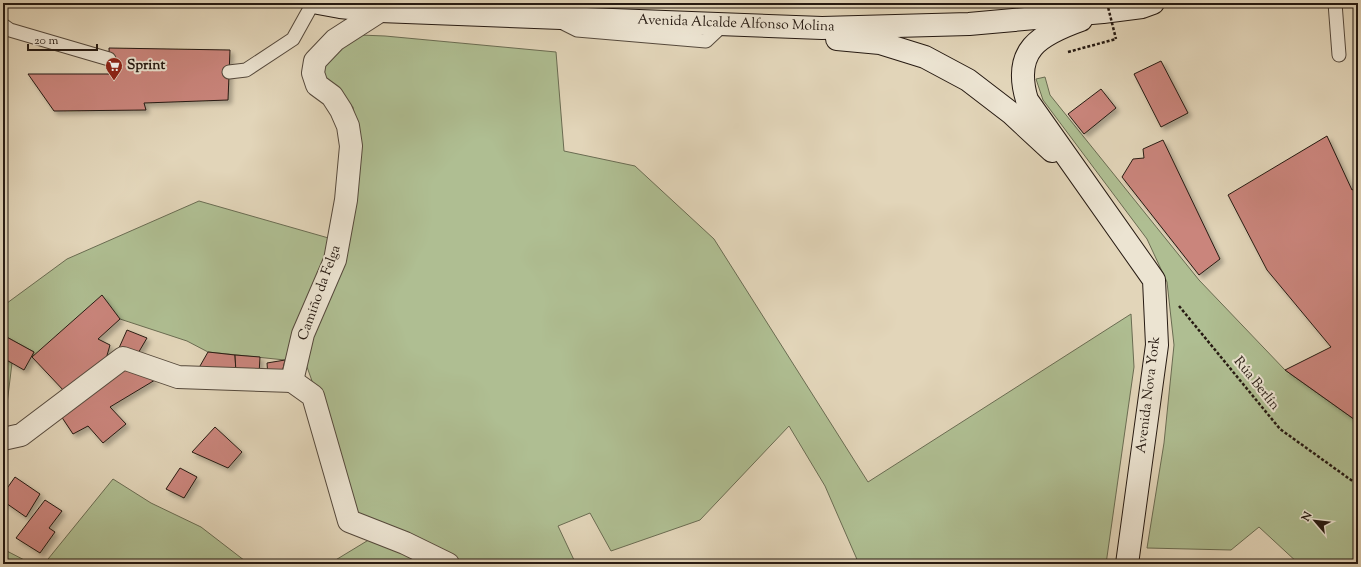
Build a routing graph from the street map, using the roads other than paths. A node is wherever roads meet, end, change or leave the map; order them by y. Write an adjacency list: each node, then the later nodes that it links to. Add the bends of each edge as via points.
1 (313, 3): 11 (lane, via 293,39 246,70)
2 (318, 3): 6 (main road, Avenida Alcalde Alfonso Molina)
3 (1154, 3): 5 (main road, Avenida Alcalde Alfonso Molina, via 1142,7)
4 (1335, 3): 9 (lane)
5 (1105, 8): 7 (main road, Avenida Alcalde Alfonso Molina, via 969,24 822,28); 12 (main road, via 1040,39 1026,58 1023,71 1023,87 1027,100)
6 (380, 11): 7 (main road, Avenida Alcalde Alfonso Molina); 13 (main road, Camiño da Felga, via 335,40 315,61 312,73 317,85 332,96 341,110 348,126 350,146 346,200 335,260 303,334)
7 (724, 24): 12 (main road, via 762,34 798,34 880,43 926,57 968,80 1011,113)
8 (3, 25): 10 (lane, via 10,30)
9 (1339, 55)
10 (109, 59)
11 (229, 72)
12 (1080, 177): 16 (main road, Avenida Nova York, via 1154,280 1157,345)
13 (292, 381): 14 (main road, via 178,377 123,358 21,435); 15 (main road, via 313,396 349,522 405,543)
14 (3, 439)
15 (448, 564)
16 (1127, 564)

